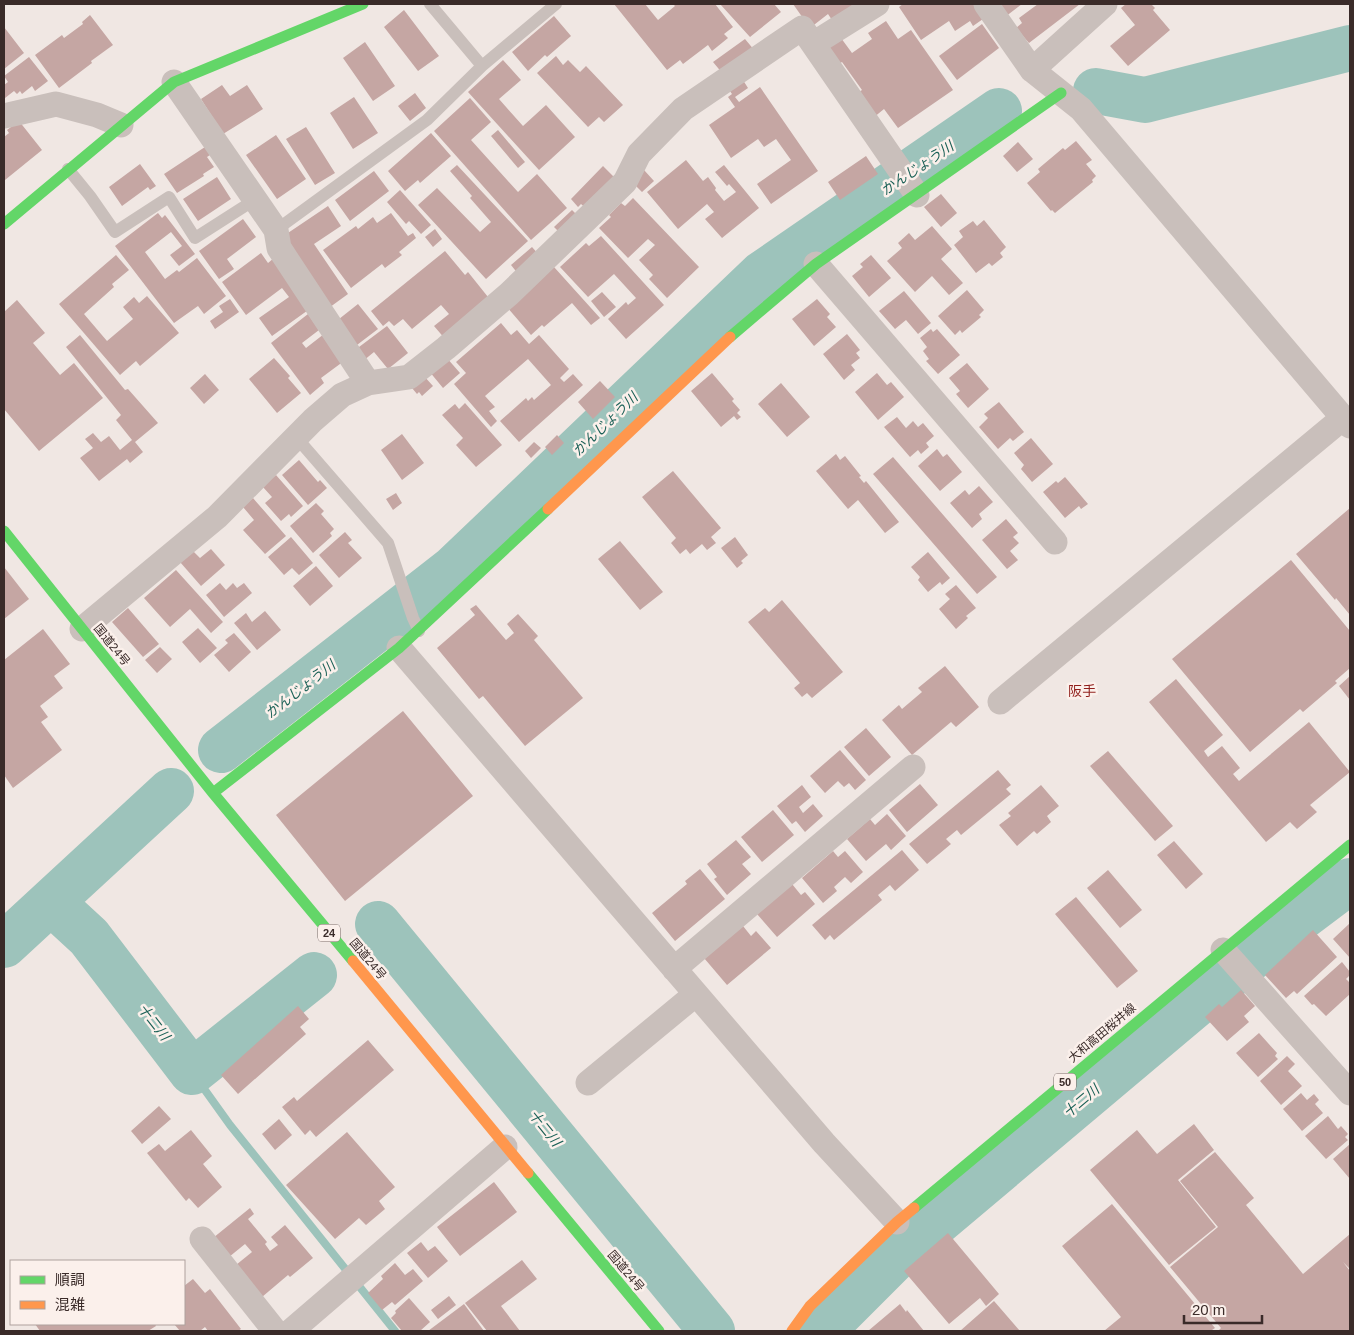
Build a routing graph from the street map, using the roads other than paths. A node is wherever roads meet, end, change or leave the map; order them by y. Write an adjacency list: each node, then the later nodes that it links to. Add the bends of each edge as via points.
1 (363, 4): 10 (main road)
2 (430, 4): 8 (lane)
3 (556, 4): 8 (lane)
4 (877, 4): 7 (street)
5 (986, 4): 9 (street)
6 (1105, 4): 9 (street)
7 (813, 44): 15 (street); 20 (street, via 802,28 683,109 639,154 625,182 509,294 409,377)
8 (482, 66): 18 (lane, via 427,120)
9 (1032, 70): 11 (street)
10 (174, 82): 13 (main road); 16 (street)
11 (1061, 93): 15 (main road); 21 (street, via 1081,109)
12 (4, 114): 13 (street, via 56,104)
13 (121, 125): 14 (main road)
14 (68, 169): 16 (lane, via 115,232 169,197 195,238); 17 (main road)
15 (914, 191): 19 (main road)
16 (256, 199): 18 (street)
17 (4, 224)
18 (276, 230): 20 (street, via 279,248)
19 (816, 264): 24 (street); 26 (main road, via 749,320)
20 (368, 383): 22 (street, via 342,396)
21 (1347, 422): 28 (street)
22 (296, 437): 25 (street, via 217,517); 26 (lane, via 388,543)
23 (4, 531): 25 (main road, 国道24号 / 24)
24 (1055, 542)
25 (82, 629): 30 (main road, 国道24号 / 24)
26 (419, 631): 27 (main road)
27 (399, 648): 30 (main road); 33 (street)
28 (1000, 702)
29 (913, 767): 33 (street)
30 (213, 793): 37 (main road, 国道24号 / 24)
31 (1350, 845): 32 (main road, 大和高田桜井線 / 50)
32 (1223, 950): 36 (street); 38 (main road, 大和高田桜井線 / 50)
33 (674, 969): 34 (street)
34 (696, 994): 35 (street); 38 (street, via 824,1143)
35 (588, 1083)
36 (1350, 1093)
37 (505, 1147): 41 (street); 42 (main road, 国道24号 / 24)
38 (897, 1222): 43 (main road, 大和高田桜井線 / 50, via 810,1306)
39 (202, 1239): 40 (street)
40 (275, 1331)
41 (291, 1331)
42 (658, 1331)
43 (792, 1331)

